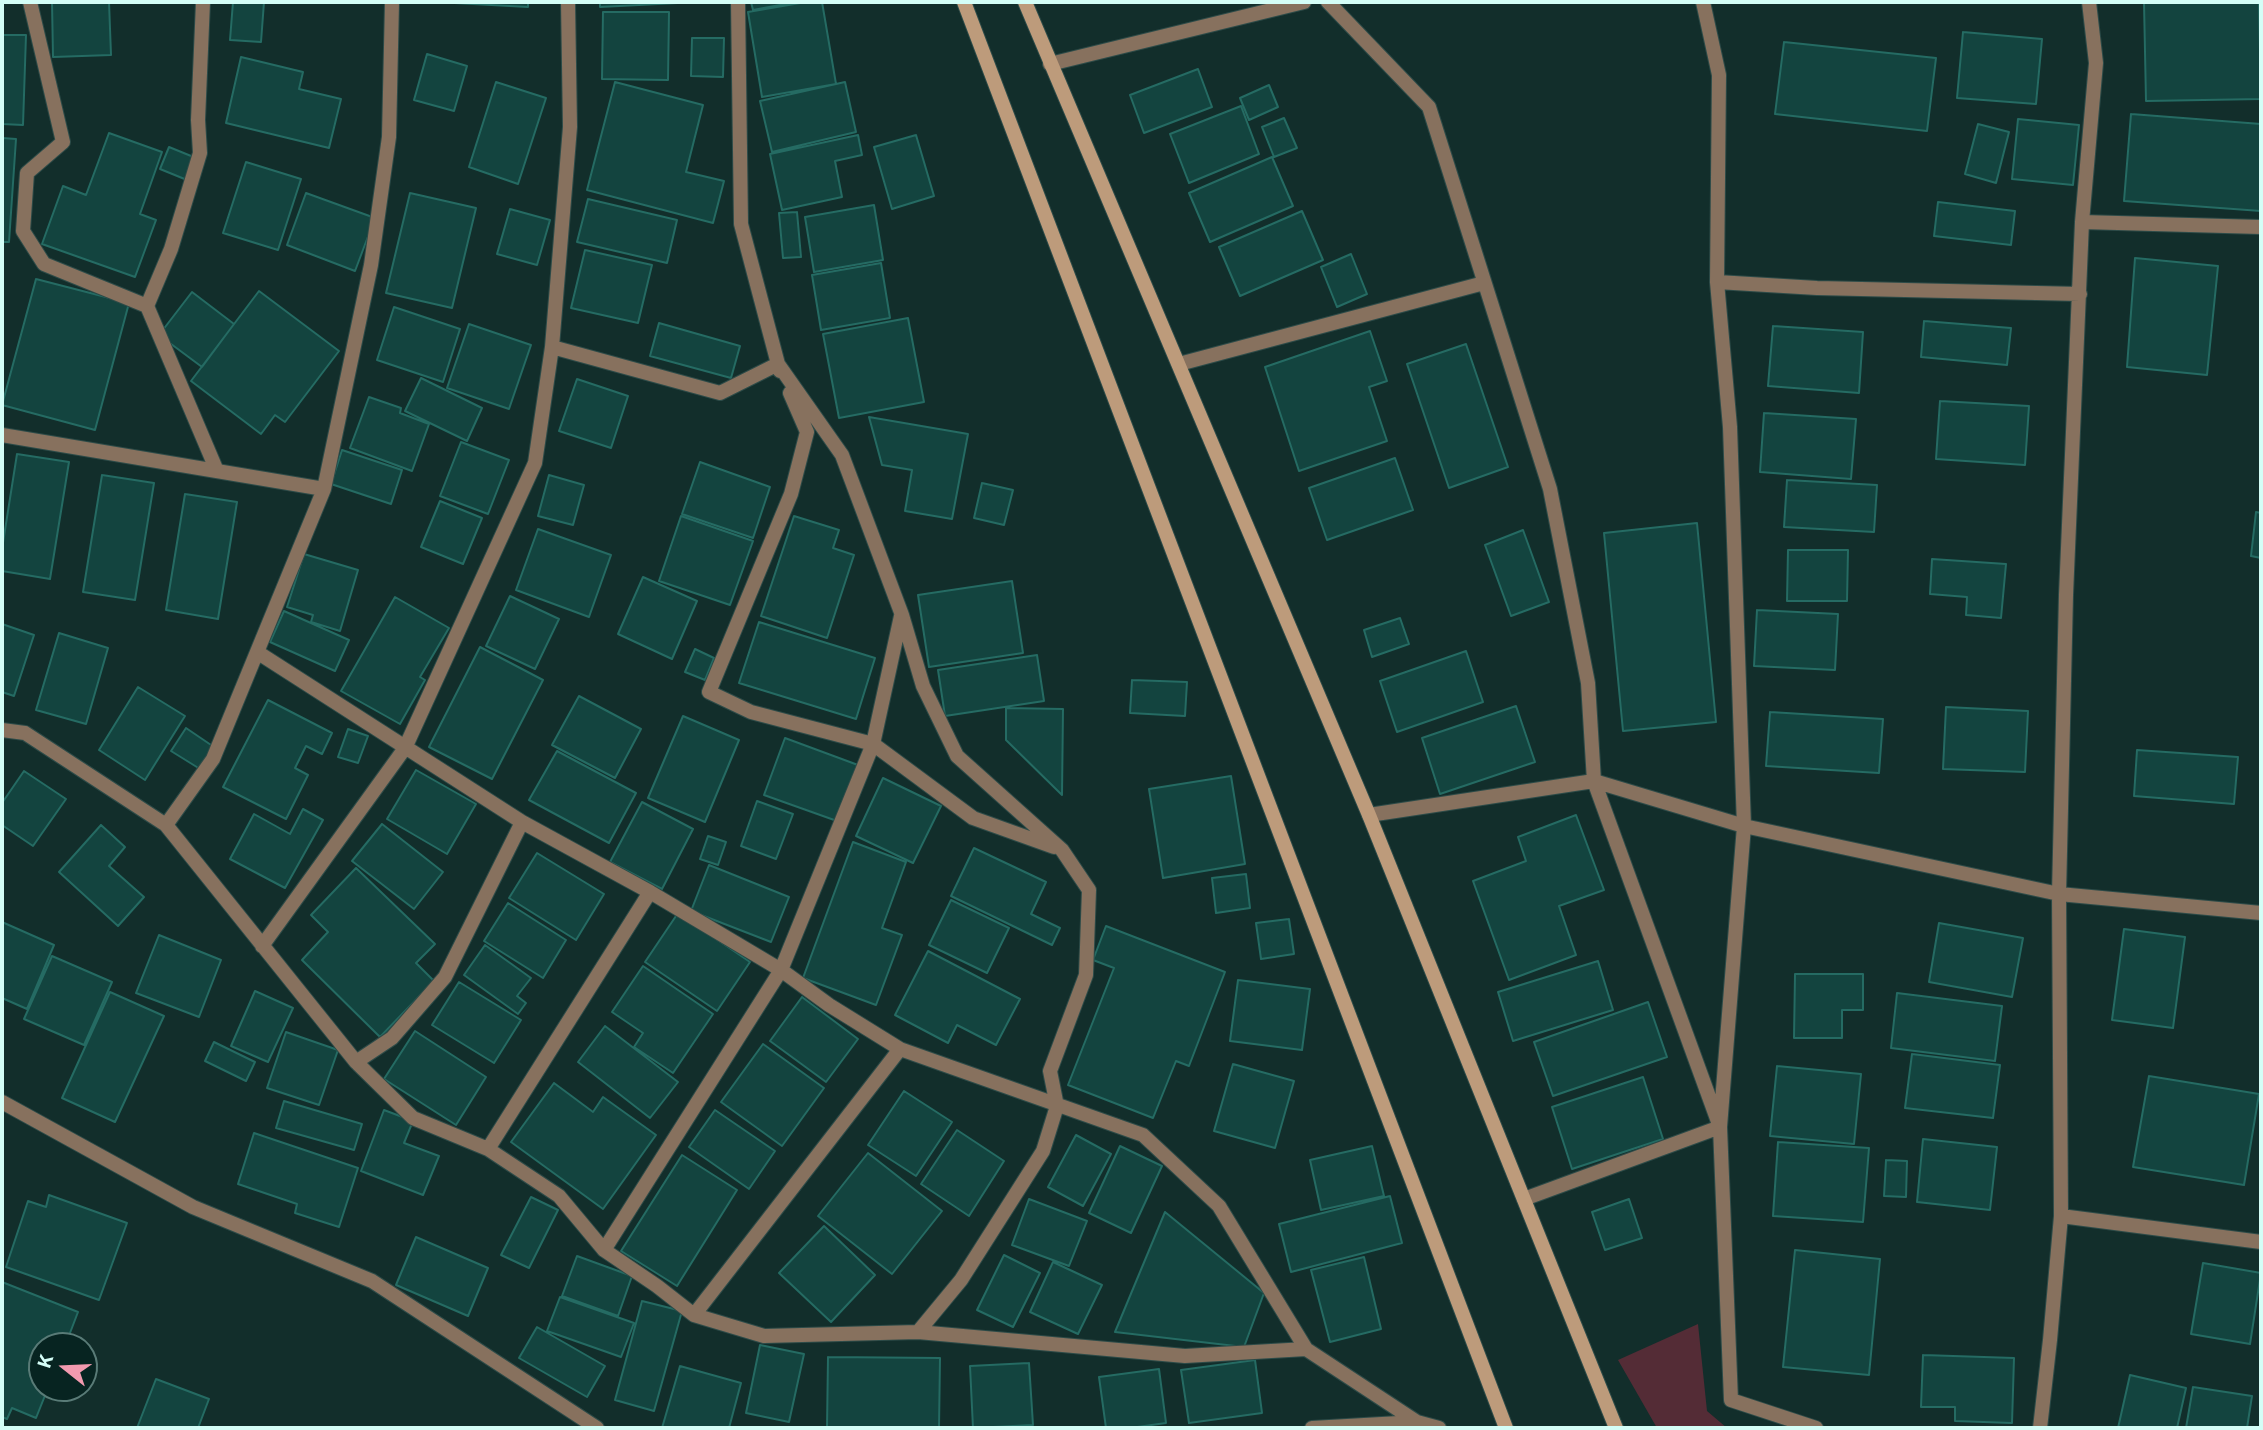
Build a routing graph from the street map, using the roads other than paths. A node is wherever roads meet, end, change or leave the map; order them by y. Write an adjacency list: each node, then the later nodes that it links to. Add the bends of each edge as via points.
1 (30, 2): 18 (street, via 63,142 27,173 23,231 44,264)
2 (203, 2): 18 (street, via 200,153 172,249)
3 (392, 2): 24 (street, via 388,137 371,265)
4 (568, 2): 19 (street, via 570,127)
5 (738, 2): 21 (street, via 741,224)
6 (964, 2): 58 (main road)
7 (1025, 2): 12 (main road)
8 (1304, 2): 12 (street)
9 (1328, 2): 16 (street, via 1429,107)
10 (1703, 2): 15 (street, via 1719,75)
11 (2089, 2): 13 (street, via 2096,63)
12 (1050, 64): 20 (main road)
13 (2082, 222): 14 (street); 17 (street)
14 (2261, 227)
15 (1717, 282): 17 (street); 34 (street, via 1730,427)
16 (1483, 283): 20 (street); 30 (street, via 1550,489 1588,683)
17 (2080, 294): 37 (street)
18 (146, 306): 23 (street)
19 (552, 347): 21 (street, via 720,393); 29 (street, via 535,463)
20 (1179, 363): 31 (main road)
21 (778, 364): 25 (street, via 842,455); 28 (street, via 807,432 791,494 709,692 751,712)
22 (2, 435): 23 (street)
23 (217, 471): 24 (street)
24 (324, 489): 26 (street)
25 (902, 615): 28 (street); 35 (street, via 923,686 957,756)
26 (257, 652): 29 (street); 33 (street, via 213,760)
27 (2, 730): 33 (street, via 25,733)
28 (873, 744): 35 (street, via 973,818); 40 (street)
29 (405, 748): 32 (street); 39 (street)
30 (1594, 780): 31 (street); 34 (street); 45 (street)
31 (1369, 815): 47 (main road)
32 (522, 822): 36 (street); 42 (street, via 445,977 392,1038)
33 (166, 825): 39 (street)
34 (1744, 827): 37 (street); 45 (street)
35 (1062, 850): 44 (street, via 1089,890 1086,975 1049,1071)
36 (650, 892): 40 (street); 46 (street)
37 (2059, 894): 38 (street); 48 (street)
38 (2261, 913)
39 (262, 946): 42 (street)
40 (781, 970): 41 (street); 50 (street)
41 (900, 1049): 44 (street); 51 (street)
42 (356, 1062): 46 (street, via 413,1118)
43 (2, 1102): 55 (street, via 193,1207 372,1281)
44 (1057, 1106): 52 (street, via 1043,1150 961,1280); 53 (street, via 1143,1135 1219,1206)
45 (1720, 1127): 47 (street); 60 (street, via 1731,1400)
46 (488, 1149): 50 (street, via 559,1196)
47 (1524, 1199): 59 (main road)
48 (2060, 1216): 49 (street); 61 (street)
49 (2261, 1242)
50 (604, 1250): 51 (street)
51 (694, 1315): 52 (street, via 764,1336)
52 (918, 1332): 53 (street, via 1185,1356)
53 (1306, 1349): 54 (street)
54 (1417, 1422): 56 (street); 57 (street)
55 (597, 1428)
56 (1312, 1428)
57 (1439, 1428)
58 (1506, 1428)
59 (1616, 1428)
60 (1816, 1428)
61 (2040, 1428)

